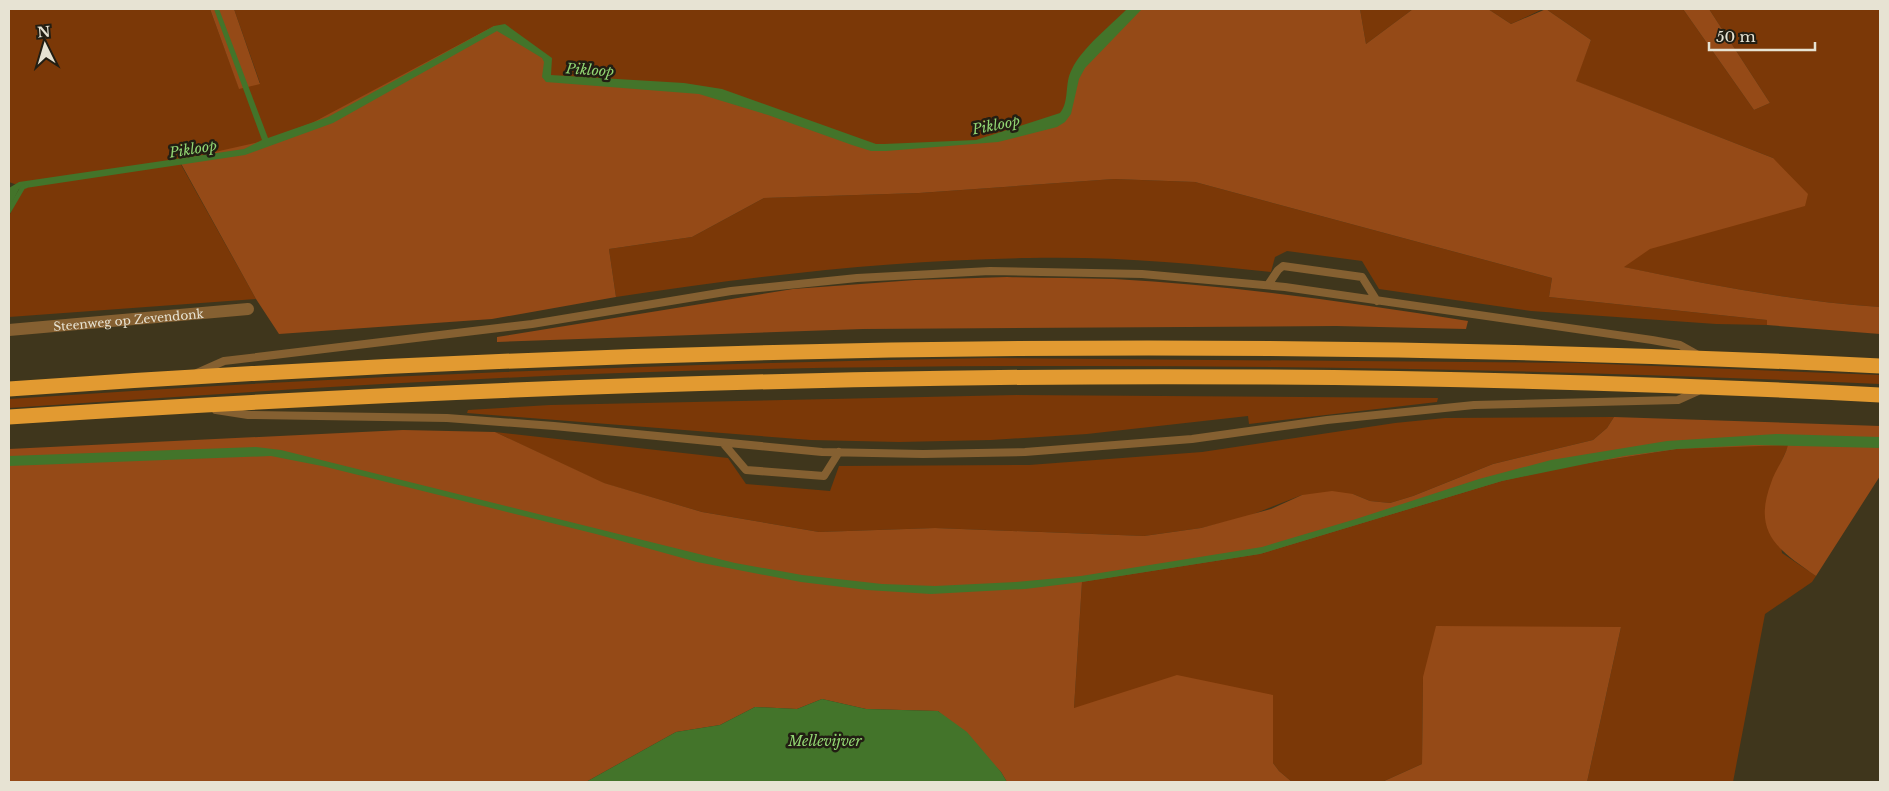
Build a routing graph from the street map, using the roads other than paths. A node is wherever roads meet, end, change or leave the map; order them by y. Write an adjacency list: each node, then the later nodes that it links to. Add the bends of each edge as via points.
1 (1268, 286): 2 (lane); 2 (lane, via 1283,266 1362,276); 7 (lane, via 1142,274 990,271 857,278 731,291 532,324 224,361)
2 (1377, 301): 5 (lane, via 1652,340 1680,345)
3 (248, 309): 4 (street, Steenweg op Zevendonk)
4 (9, 330)
5 (1702, 357): 6 (highway); 7 (highway, via 1310,348 1026,348 668,354)
6 (1880, 366)
7 (190, 376): 9 (highway)
8 (1709, 386): 10 (highway); 11 (highway, via 1315,377 1028,376 671,384); 14 (lane, via 1678,400 1474,405 1120,445 1017,452)
9 (9, 389)
10 (1880, 395)
11 (192, 405): 12 (highway); 13 (lane, via 248,415 447,418)
12 (9, 417)
13 (723, 443): 14 (lane); 14 (lane, via 746,470 824,476)
14 (838, 452)

